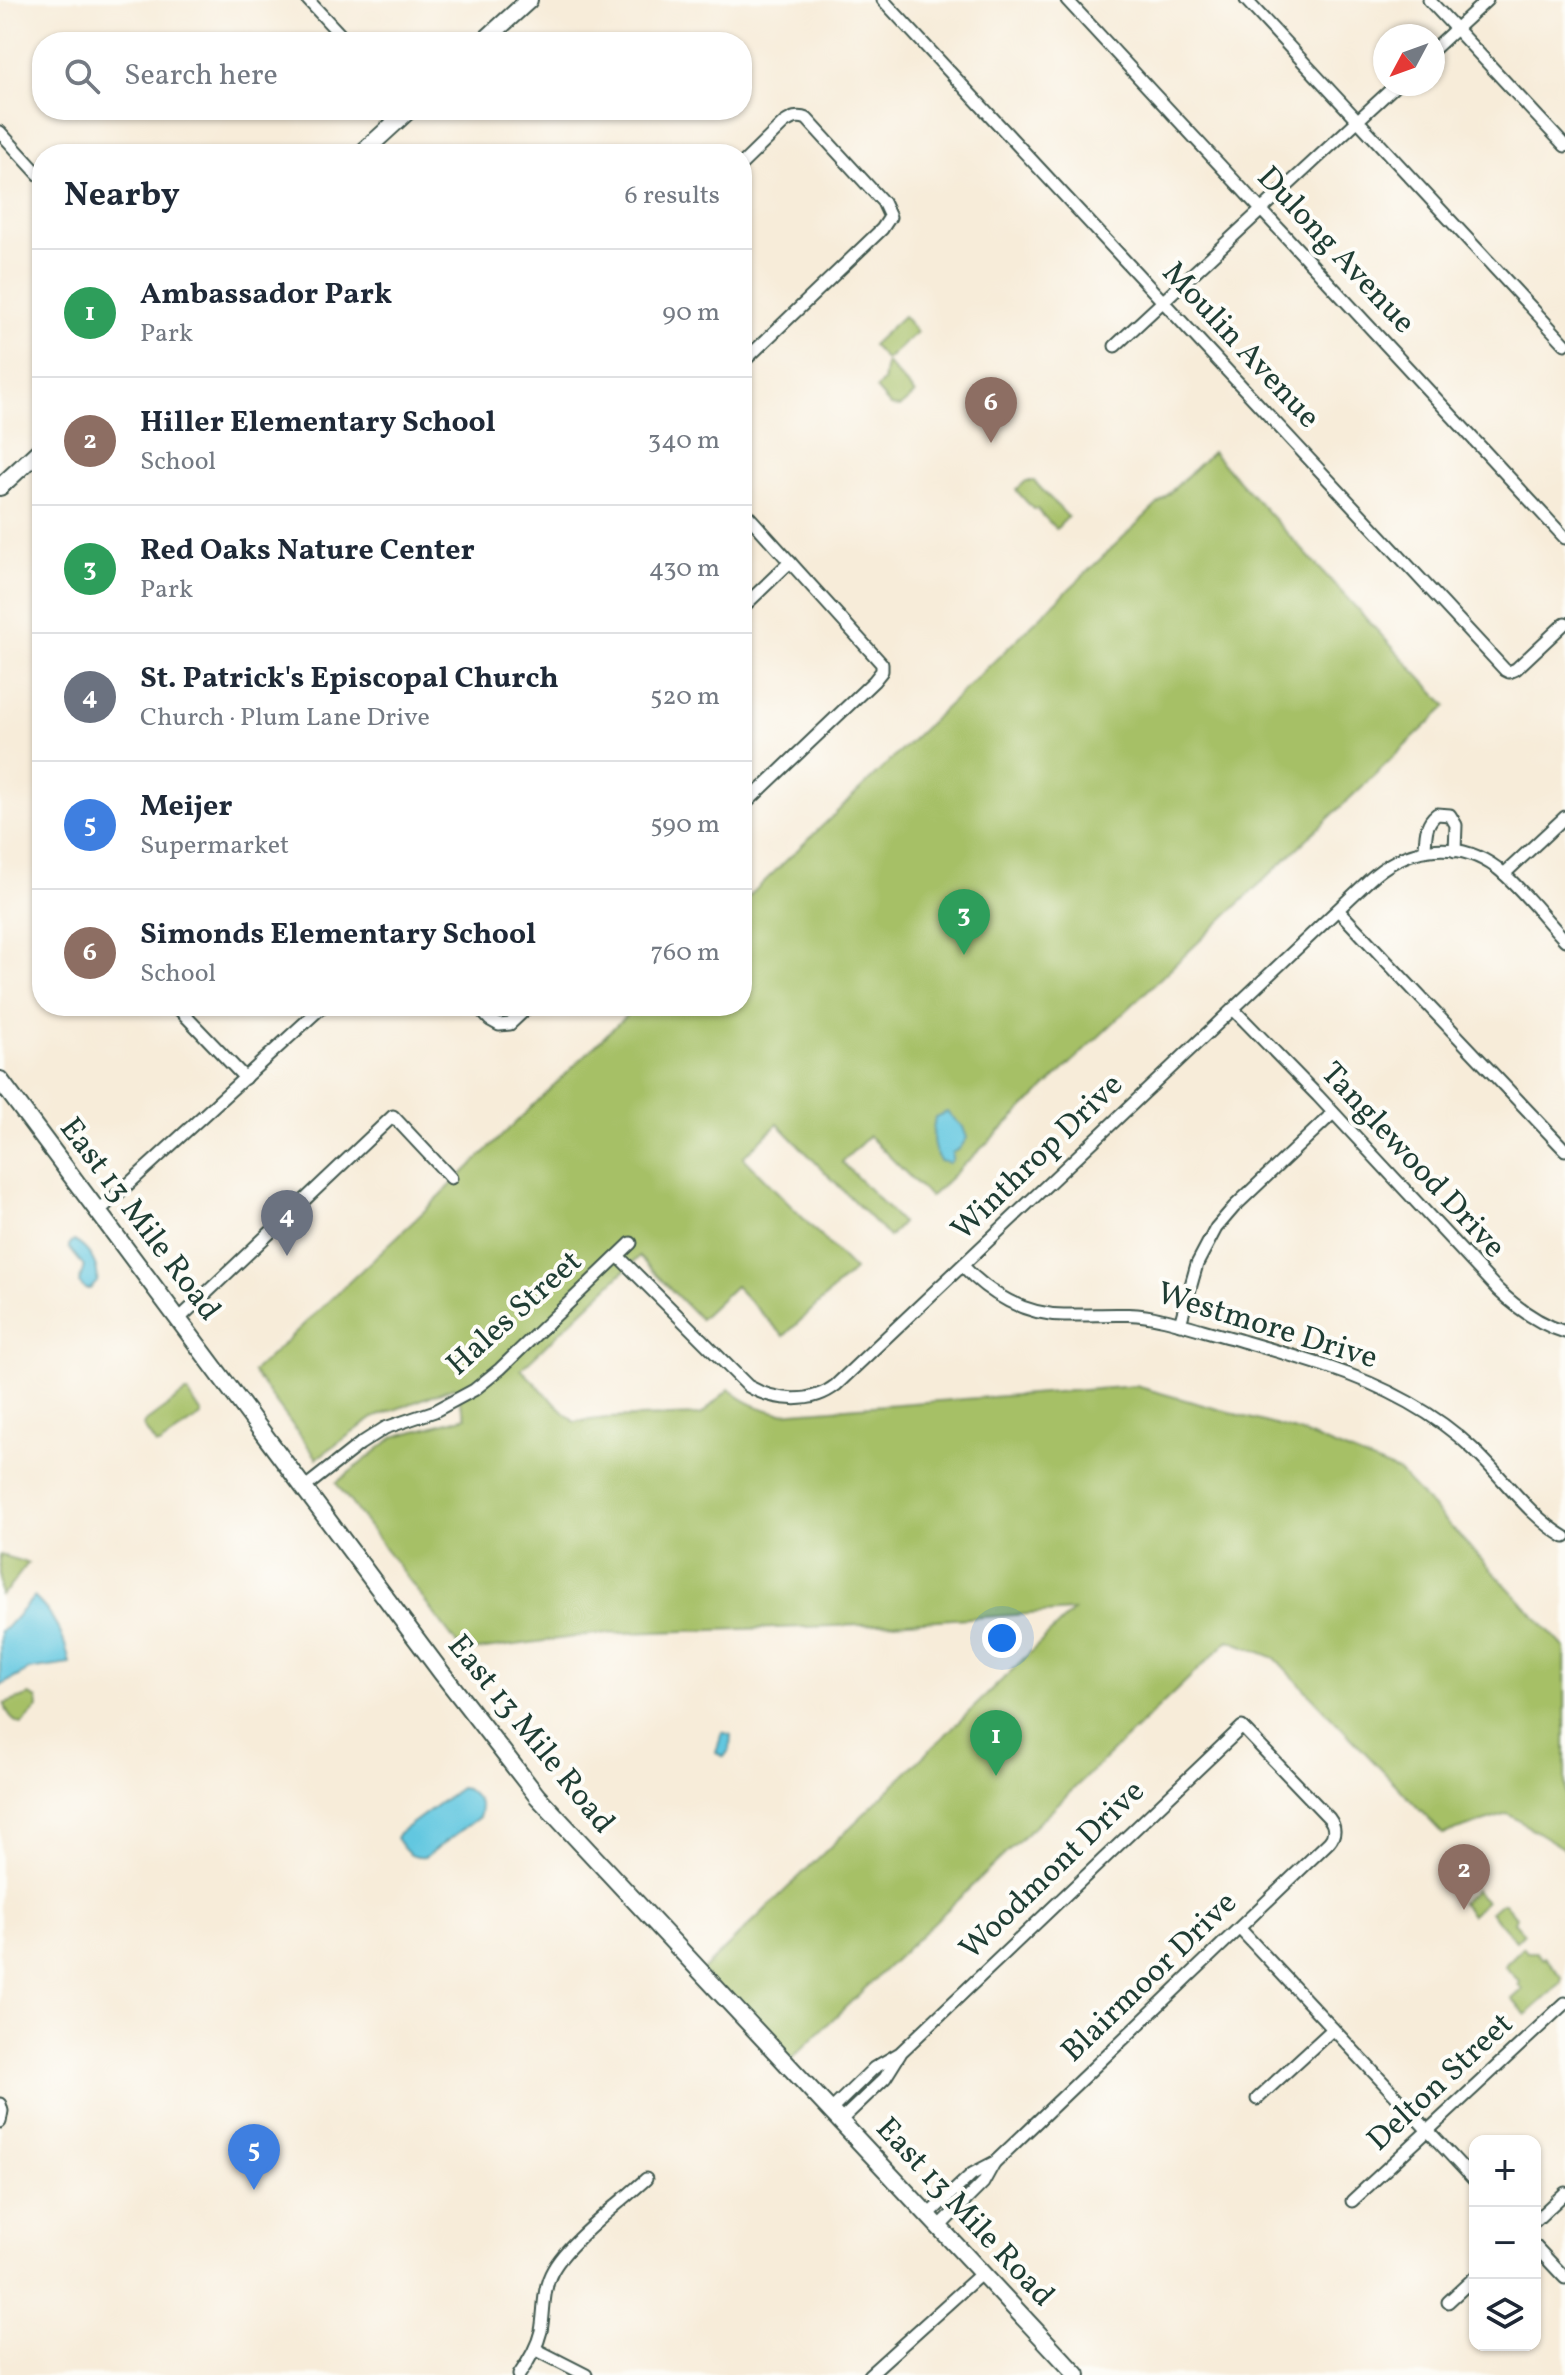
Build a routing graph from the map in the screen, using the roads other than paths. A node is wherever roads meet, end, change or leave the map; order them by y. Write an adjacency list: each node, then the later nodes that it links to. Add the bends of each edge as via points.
1 (308, 0): 9 (street)
2 (529, 0): 10 (main road)
3 (883, 0): 21 (street, Moulin Avenue)
4 (1067, 0): 20 (street, Dulong Avenue)
5 (1246, 0): 14 (street)
6 (1429, 0): 8 (street)
7 (1487, 0): 8 (street)
8 (1456, 29): 11 (street); 17 (street)
9 (338, 32)
10 (494, 32)
11 (1445, 39)
12 (1384, 96): 14 (street)
13 (398, 120): 16 (main road)
14 (1358, 120): 20 (street); 22 (street)
15 (0, 132): 19 (street)
16 (372, 144)
17 (1565, 146)
18 (752, 154): 24 (street, via 784,123 807,119 883,202 890,217)
19 (32, 167)
20 (1261, 210): 21 (street); 28 (street, Dulong Avenue)
21 (1163, 301): 23 (street); 31 (street, Moulin Avenue, via 1505,670 1516,669)
22 (1565, 344)
23 (1115, 346)
24 (752, 353)
25 (32, 457): 26 (main road)
26 (0, 487)
27 (752, 520): 29 (street)
28 (1565, 538)
29 (790, 562): 30 (street); 32 (street, via 880,660 882,671)
30 (752, 598)
31 (1565, 623)
32 (752, 797)
33 (1565, 817): 36 (street)
34 (1425, 849): 35 (street, Winthrop Drive); 35 (street, via 1429,820 1437,814 1450,815 1456,825); 37 (street, Winthrop Drive, via 1389,864)
35 (1455, 851): 36 (street, Winthrop Drive)
36 (1504, 874): 38 (street)
37 (1338, 910): 39 (street, Winthrop Drive); 47 (street)
38 (1565, 940)
39 (1233, 1009): 46 (street, Tanglewood Drive); 52 (street, Winthrop Drive)
40 (186, 1016): 44 (street)
41 (312, 1016): 44 (street)
42 (486, 1016): 43 (street, via 499,1025)
43 (518, 1016)
44 (245, 1078): 49 (street)
45 (0, 1080): 49 (main road, East 13 Mile Road)
46 (1333, 1113): 54 (street, via 1216,1228 1197,1264); 55 (street, Tanglewood Drive, via 1498,1290 1527,1314)
47 (1565, 1150)
48 (451, 1178): 53 (street, via 393,1116)
49 (98, 1212): 53 (main road, East 13 Mile Road)
50 (631, 1243): 51 (street, Hales Street)
51 (618, 1256): 52 (street, Winthrop Drive, via 748,1386 777,1398 827,1393); 56 (street, Hales Street, via 474,1390 385,1428)
52 (963, 1266): 54 (street, Westmore Drive, via 999,1296 1035,1311 1062,1316 1135,1314)
53 (179, 1319): 56 (main road, East 13 Mile Road)
54 (1180, 1324): 57 (street, Westmore Drive, via 1327,1367 1409,1402 1472,1447)
55 (1565, 1332)
56 (304, 1488): 63 (main road, East 13 Mile Road, via 537,1796)
57 (1565, 1537)
58 (1242, 1727): 59 (street, Blairmoor Drive, via 1329,1818 1334,1834); 63 (street, Woodmont Drive, via 900,2053 885,2078)
59 (1240, 1929): 61 (street); 70 (street, Blairmoor Drive, via 995,2162 983,2183)
60 (1565, 2003): 64 (street, Delton Street)
61 (1333, 2029): 62 (street); 64 (street)
62 (1257, 2099)
63 (835, 2116): 70 (main road, East 13 Mile Road)
64 (1428, 2130): 65 (street); 68 (street, Delton Street)
65 (1469, 2174)
66 (646, 2179): 76 (street, via 553,2270)
67 (1565, 2193): 69 (street)
68 (1352, 2201)
69 (1541, 2215)
70 (933, 2221): 72 (main road, East 13 Mile Road)
71 (1541, 2252): 73 (street)
72 (982, 2273): 79 (street); 80 (main road, East 13 Mile Road)
73 (1565, 2278)
74 (1473, 2279): 75 (street)
75 (1448, 2302)
76 (535, 2349): 77 (street); 78 (street)
77 (519, 2375)
78 (586, 2375)
79 (869, 2375)
80 (1077, 2375)

